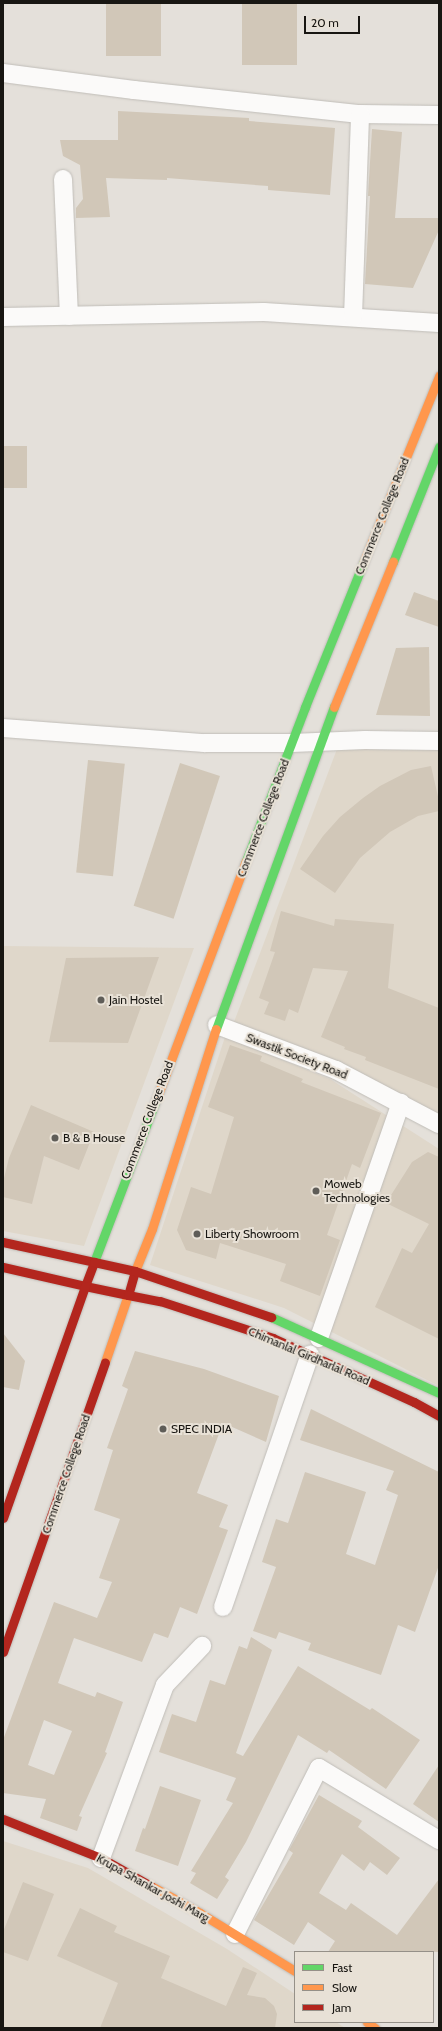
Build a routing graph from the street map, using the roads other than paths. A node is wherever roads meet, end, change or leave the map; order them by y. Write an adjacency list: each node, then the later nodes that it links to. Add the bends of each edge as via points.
1 (3, 73): 2 (street)
2 (360, 114): 3 (street); 7 (street)
3 (439, 115)
4 (63, 180): 5 (street)
5 (69, 316): 6 (street); 7 (street, via 264,312)
6 (3, 317)
7 (353, 317): 8 (street)
8 (439, 323)
9 (439, 376): 14 (main road, Commerce College Road, via 304,707)
10 (437, 457): 13 (main road, via 331,714)
11 (3, 728): 14 (street, via 204,743)
12 (439, 741): 13 (street)
13 (322, 742): 14 (street); 15 (main road)
14 (292, 743): 19 (main road, Commerce College Road)
15 (217, 1026): 16 (street, Swastik Society Road, via 336,1070); 21 (main road, via 152,1229)
16 (401, 1103): 17 (street, Swastik Society Road); 24 (street)
17 (439, 1124)
18 (3, 1242): 19 (main road)
19 (94, 1262): 21 (main road, Chimanlal Girdharlal Road); 22 (main road, Commerce College Road)
20 (3, 1267): 22 (main road)
21 (135, 1271): 23 (main road, Commerce College Road); 24 (main road, Chimanlal Girdharlal Road, via 280,1320)
22 (85, 1286): 23 (main road, Chimanlal Girdharlal Road); 28 (main road)
23 (128, 1295): 25 (main road, Chimanlal Girdharlal Road, via 160,1301 265,1336); 31 (main road, Commerce College Road)
24 (319, 1338): 26 (main road, Chimanlal Girdharlal Road)
25 (310, 1355): 27 (main road, Chimanlal Girdharlal Road); 29 (street)
26 (439, 1393)
27 (439, 1416)
28 (3, 1518)
29 (224, 1607)
30 (202, 1646): 34 (street, via 165,1685)
31 (3, 1652)
32 (3, 1819): 34 (main road, Krupa Shankar Joshi Marg)
33 (439, 1840): 35 (street, via 319,1768)
34 (101, 1858): 35 (main road, Krupa Shankar Joshi Marg)
35 (235, 1934): 36 (main road, Krupa Shankar Joshi Marg)
36 (294, 1969)

